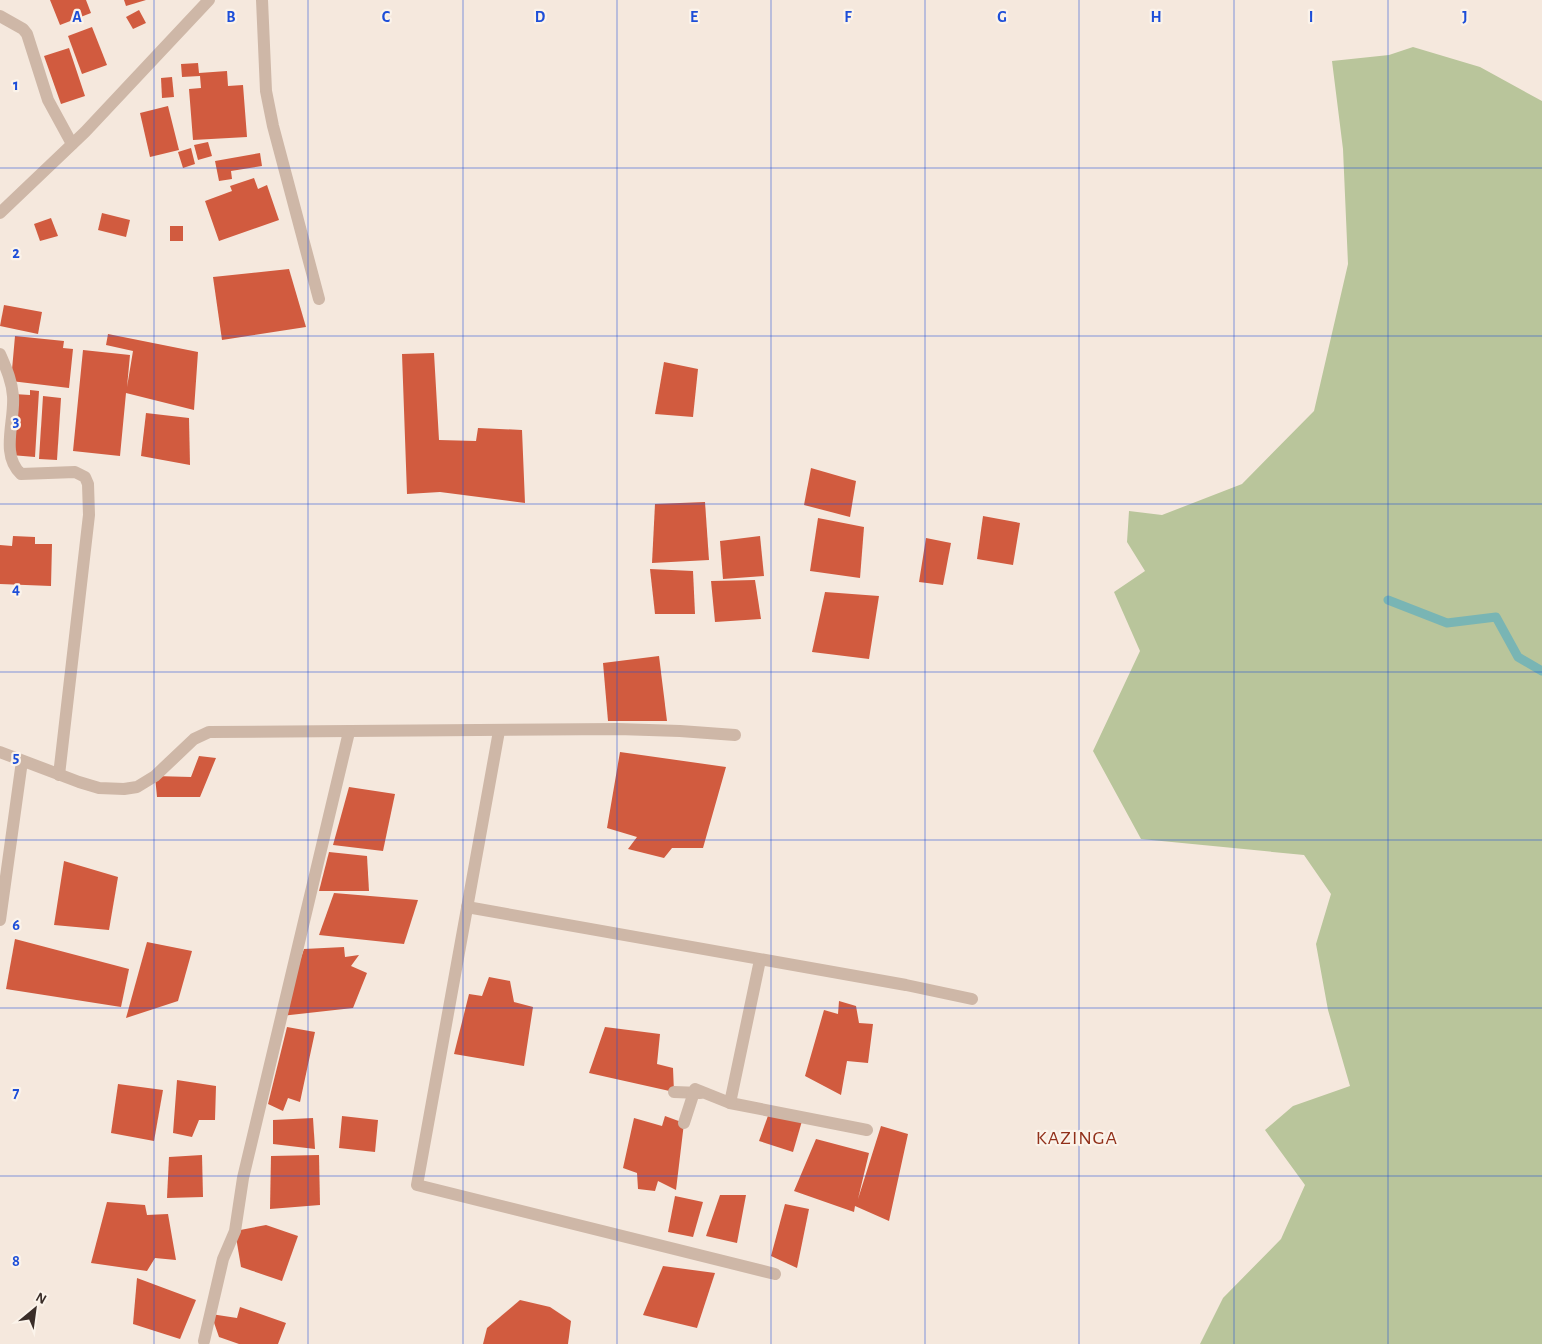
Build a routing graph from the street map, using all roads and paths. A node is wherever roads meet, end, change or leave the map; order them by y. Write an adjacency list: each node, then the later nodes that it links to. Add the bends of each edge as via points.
1 (209, 0): 4 (street)
2 (262, 0): 6 (street, via 266,91)
3 (0, 16): 4 (street, via 27,34 48,100)
4 (72, 144): 5 (street)
5 (0, 213)
6 (319, 299)
7 (0, 354): 13 (street, via 13,396 9,458 14,468 21,474 75,472 88,484 89,515)
8 (499, 731): 9 (street); 10 (street, via 618,729); 14 (street)
9 (349, 732): 13 (street, via 209,732 194,739 155,776 137,787 124,789 99,788); 24 (street, via 243,1178 234,1231 223,1259)
10 (735, 735)
11 (0, 752): 12 (street)
12 (22, 761): 13 (street); 15 (street)
13 (59, 775)
14 (467, 907): 16 (street); 23 (street, via 417,1185)
15 (0, 920)
16 (760, 960): 17 (street); 20 (street)
17 (972, 999)
18 (674, 1092): 19 (street)
19 (705, 1093): 20 (street); 21 (street, via 695,1089)
20 (730, 1103): 22 (street)
21 (684, 1123)
22 (867, 1130)
23 (775, 1274)
24 (204, 1341)

